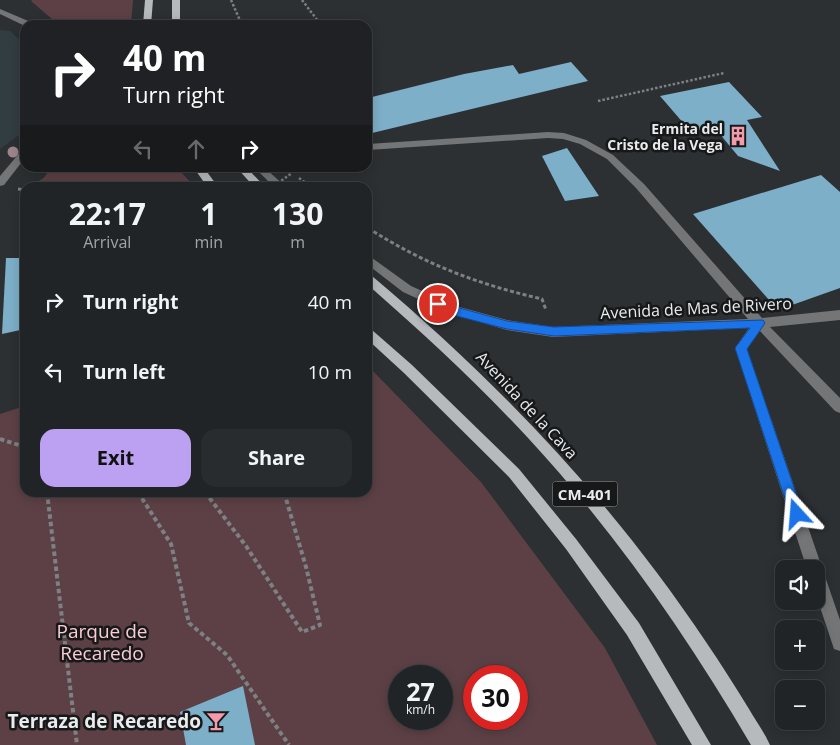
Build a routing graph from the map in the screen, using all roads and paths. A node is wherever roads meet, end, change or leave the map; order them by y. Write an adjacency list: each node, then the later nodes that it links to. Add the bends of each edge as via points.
1 (149, 0): 7 (main road)
2 (176, 0): 8 (main road)
3 (231, 0): 9 (path)
4 (302, 0): 10 (path)
5 (0, 11): 6 (street)
6 (20, 20)
7 (147, 20)
8 (176, 20)
9 (240, 20)
10 (317, 20)
11 (724, 73): 12 (path)
12 (598, 101)
13 (372, 147): 26 (street, via 548,135 564,136 600,149 640,186)
14 (20, 158): 21 (street)
15 (246, 172): 17 (main road)
16 (264, 172): 18 (street)
17 (255, 182)
18 (275, 182)
19 (279, 182): 20 (path, bridge, via 292,173)
20 (304, 182)
21 (0, 183)
22 (372, 231): 27 (path, via 413,257 454,275 542,299)
23 (372, 262): 27 (street, via 407,289 453,310 507,325)
24 (372, 282): 42 (main road, Avenida de la Cava / CM-401, via 458,357 571,477 620,535 671,603 736,700)
25 (840, 315): 26 (street, Avenida de Mas de Rivero)
26 (759, 323): 27 (street, Avenida de Mas de Rivero); 29 (street); 36 (street, via 741,348)
27 (554, 332)
28 (372, 337): 41 (main road, CM-401, via 514,472 633,629)
29 (840, 407)
30 (0, 439): 31 (path)
31 (20, 445)
32 (48, 497): 39 (path)
33 (142, 497): 40 (path, via 170,544 189,623 227,655)
34 (209, 497): 35 (path, via 246,546 302,632 320,625)
35 (285, 497)
36 (813, 560)
37 (825, 597): 38 (street)
38 (840, 643)
39 (76, 745)
40 (289, 745)
41 (702, 745)
42 (761, 745)

